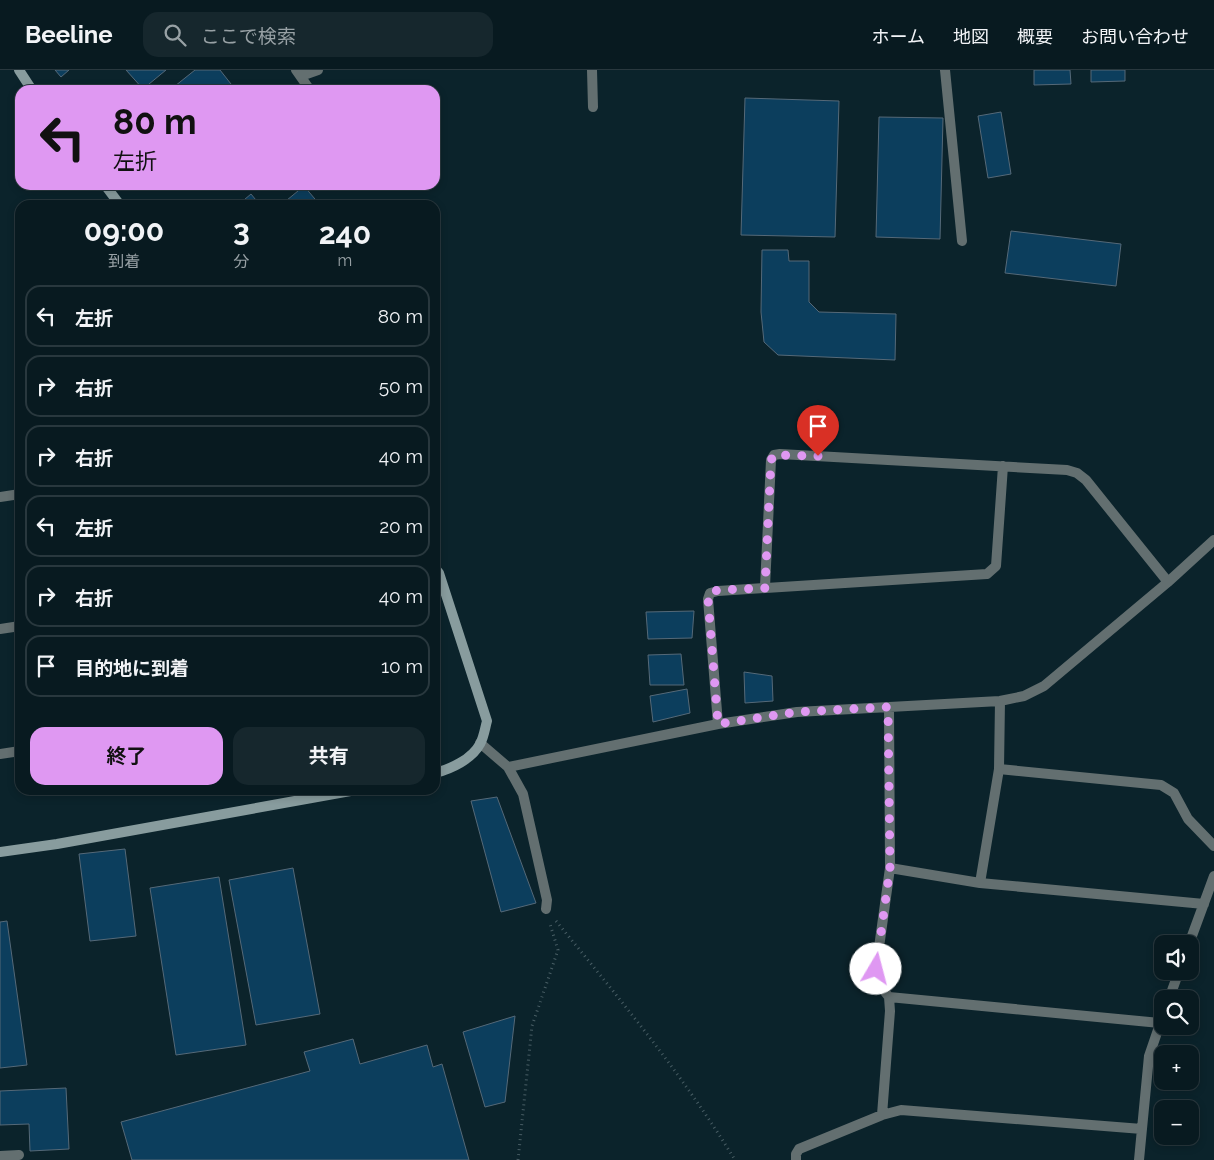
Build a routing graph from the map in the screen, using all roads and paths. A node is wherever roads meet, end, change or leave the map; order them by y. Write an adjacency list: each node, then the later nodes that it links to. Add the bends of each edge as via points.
1 (19, 70): 6 (street)
2 (318, 70): 5 (street)
3 (592, 70): 8 (street)
4 (944, 70): 9 (street)
5 (299, 73): 7 (street)
6 (29, 85)
7 (307, 85)
8 (593, 107)
9 (962, 241)
10 (1004, 466): 15 (street, via 1077,473); 16 (street, via 996,566 987,574); 16 (street, via 774,455 771,460)
11 (15, 495): 12 (street)
12 (0, 497)
13 (1214, 540): 15 (street)
14 (440, 578): 22 (street, via 487,721)
15 (1168, 582): 19 (street, via 1044,686 1024,696)
16 (765, 588): 21 (street, via 710,593)
17 (15, 627): 18 (street)
18 (0, 629)
19 (1000, 701): 20 (street); 26 (street)
20 (888, 707): 21 (street, via 797,712); 31 (street)
21 (718, 724): 25 (street)
22 (480, 743): 25 (street); 27 (street, via 470,756)
23 (15, 752): 24 (street)
24 (0, 754)
25 (508, 767): 35 (street, via 523,794)
26 (999, 769): 29 (street, via 1161,785 1174,793 1188,819); 33 (street)
27 (440, 772)
28 (329, 795): 30 (street)
29 (1214, 846)
30 (0, 852)
31 (890, 868): 33 (street); 37 (street, via 876,969 877,982)
32 (1214, 876): 34 (street)
33 (980, 884): 34 (street)
34 (1204, 904): 36 (street)
35 (546, 909): 44 (path, via 558,950 532,1026); 45 (path, via 702,1107)
36 (1192, 935)
37 (889, 997): 38 (street); 40 (street)
38 (1154, 1019)
39 (1156, 1035): 41 (street, via 1150,1056)
40 (882, 1115): 41 (street, via 908,1110); 46 (street, via 799,1149)
41 (1142, 1129): 47 (street)
42 (19, 1155): 43 (street)
43 (0, 1156)
44 (518, 1160)
45 (735, 1160)
46 (796, 1160)
47 (1139, 1160)

